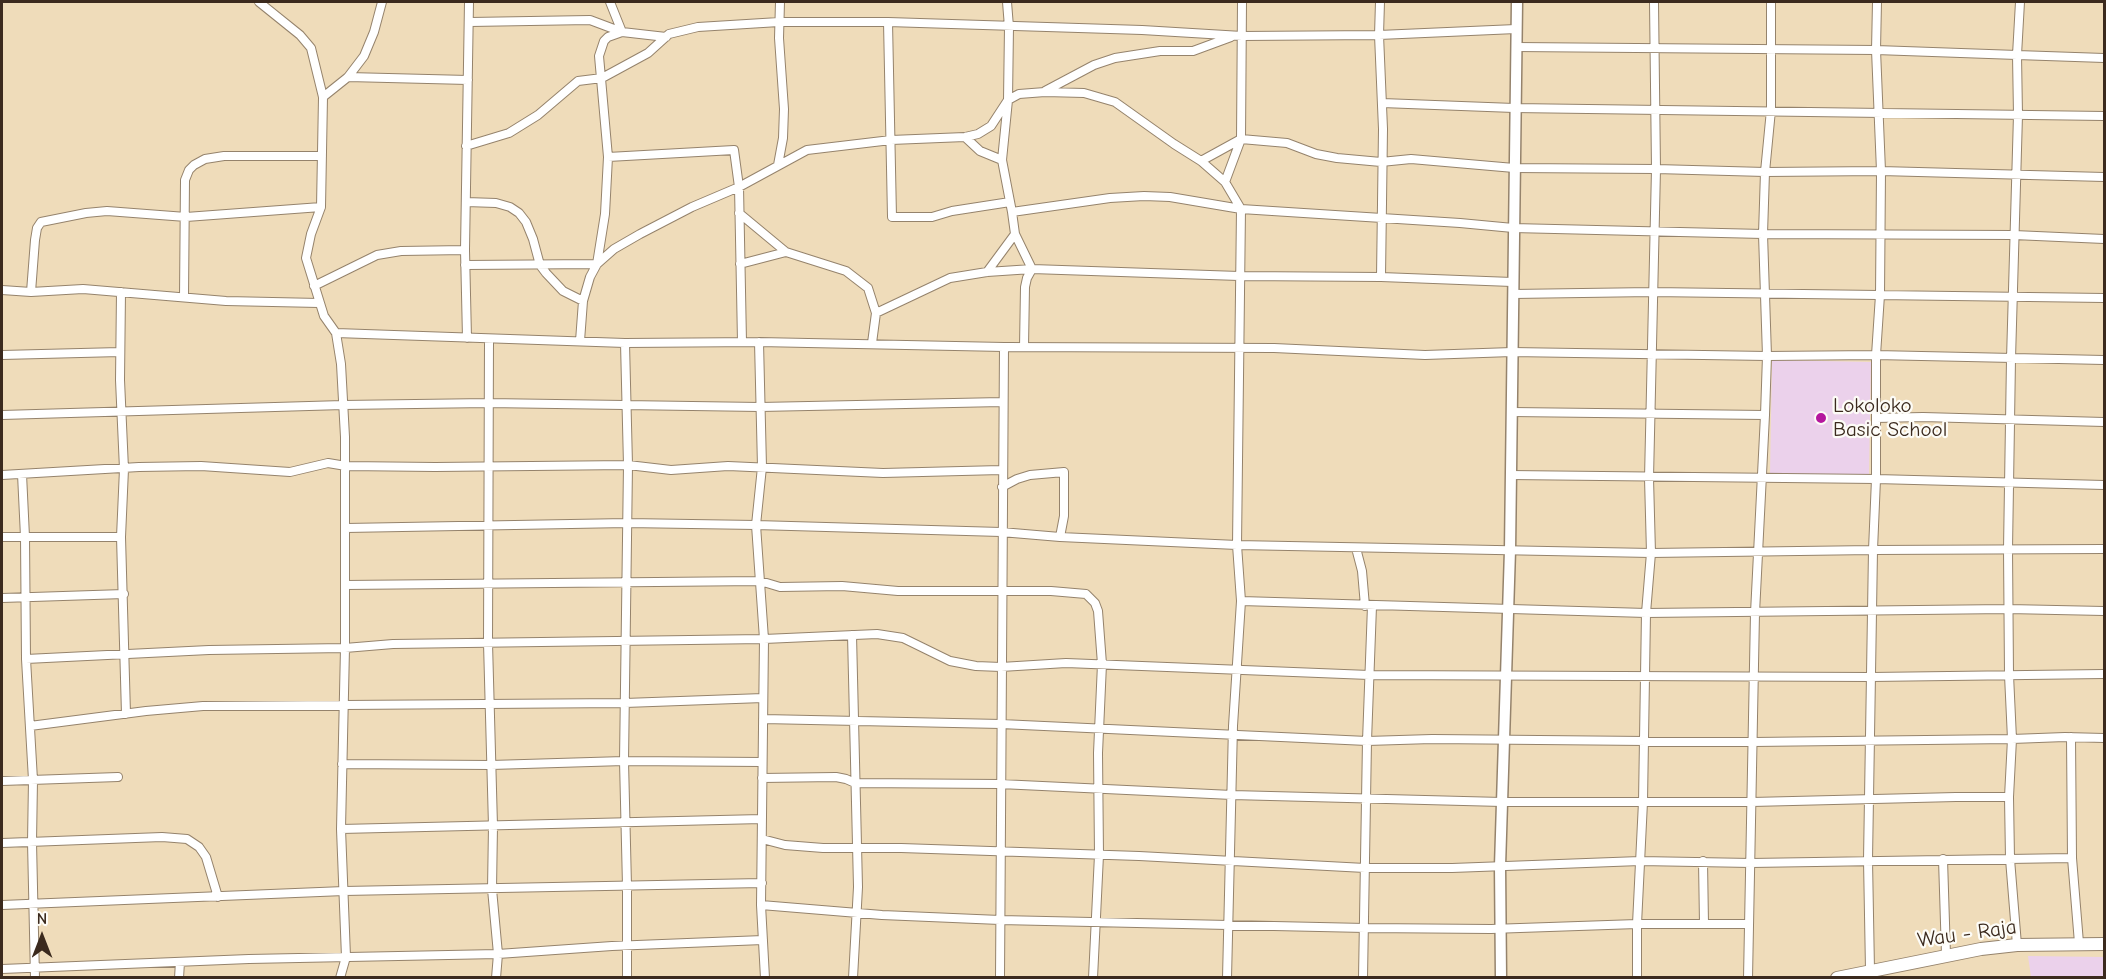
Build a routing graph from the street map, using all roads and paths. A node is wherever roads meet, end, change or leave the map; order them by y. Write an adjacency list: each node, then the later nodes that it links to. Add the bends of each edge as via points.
1 (259, 2): 33 (street, via 311,48)
2 (382, 2): 29 (street, via 364,56)
3 (470, 2): 14 (street)
4 (610, 2): 19 (street)
5 (780, 2): 15 (street)
6 (1007, 2): 17 (street)
7 (1242, 2): 21 (street)
8 (1380, 2): 20 (street)
9 (1517, 2): 18 (street)
10 (1654, 2): 24 (street)
11 (1771, 2): 25 (street)
12 (1877, 2): 26 (street)
13 (2020, 2): 27 (street)
14 (470, 22): 19 (street, via 590,20); 31 (street)
15 (779, 22): 16 (street); 22 (street, via 682,29); 51 (street, via 784,110)
16 (888, 22): 17 (street); 44 (street)
17 (1009, 27): 21 (street); 34 (street)
18 (1516, 29): 20 (street); 23 (street)
19 (622, 32): 22 (street); 30 (street, via 604,41 599,56)
20 (1379, 35): 21 (street); 35 (street)
21 (1237, 36): 32 (street, via 1193,51 1160,51 1094,64); 43 (street)
22 (666, 37): 30 (street, via 648,53)
23 (1516, 46): 24 (street); 36 (street)
24 (1654, 49): 25 (street); 37 (street)
25 (1770, 50): 26 (street); 38 (street)
26 (1876, 50): 27 (street); 39 (street)
27 (2018, 55): 28 (street); 40 (street)
28 (2104, 58)
29 (348, 77): 31 (street); 33 (street)
30 (602, 78): 45 (street, via 578,81 538,115 509,133); 47 (street)
31 (468, 80): 45 (street)
32 (1045, 92): 34 (street, via 1019,94); 49 (street, via 1084,93 1115,102)
33 (323, 97): 46 (street)
34 (1008, 100): 42 (street, via 991,126 978,135); 48 (street)
35 (1382, 103): 36 (street); 50 (street)
36 (1514, 108): 37 (street); 52 (street)
37 (1655, 109): 38 (street); 53 (street)
38 (1771, 110): 39 (street); 55 (street)
39 (1879, 113): 40 (street); 54 (street)
40 (2018, 115): 41 (street); 56 (street)
41 (2104, 116)
42 (965, 137): 44 (street); 48 (street, via 980,151)
43 (1240, 139): 49 (street); 50 (street, via 1287,143 1316,154); 58 (street)
44 (891, 140): 51 (street, via 816,147); 61 (street, via 892,217 932,217)
45 (466, 146): 60 (street)
46 (322, 156): 62 (street); 66 (street, via 205,159 189,170 185,180)
47 (608, 157): 59 (street, via 734,150); 77 (street)
48 (1002, 160): 61 (street)
49 (1201, 161): 58 (street)
50 (1381, 162): 52 (street, via 1411,159); 67 (street)
51 (778, 165): 59 (street)
52 (1514, 168): 53 (street); 68 (street)
53 (1656, 169): 55 (street); 69 (street)
54 (1881, 171): 55 (street); 56 (street); 72 (street)
55 (1765, 172): 71 (street)
56 (2015, 174): 57 (street); 73 (street)
57 (2104, 177)
58 (1225, 182): 63 (street)
59 (739, 187): 65 (street); 77 (street, via 640,234)
60 (466, 202): 75 (street); 80 (street, via 496,203 519,213 533,239)
61 (1010, 202): 64 (street)
62 (321, 207): 66 (street); 86 (street, via 306,258)
63 (1241, 209): 64 (street, via 1170,196 1144,196); 67 (street); 83 (street)
64 (1012, 212): 70 (street)
65 (739, 213): 76 (street); 78 (street)
66 (186, 217): 88 (street, via 107,211 40,222); 95 (street)
67 (1382, 219): 68 (street); 84 (street)
68 (1513, 228): 69 (street); 85 (street)
69 (1653, 230): 71 (street); 90 (street)
70 (1015, 234): 81 (street); 82 (street)
71 (1763, 234): 72 (street); 91 (street)
72 (1880, 234): 73 (street); 93 (street)
73 (2014, 235): 74 (street); 94 (street)
74 (2104, 239)
75 (465, 250): 79 (street); 86 (street, via 401,250 377,255)
76 (786, 252): 78 (street); 99 (street, via 846,271 868,288)
77 (597, 264): 80 (street); 97 (street)
78 (740, 264): 104 (street)
79 (465, 265): 80 (street); 101 (street)
80 (540, 265): 97 (street, via 563,291)
81 (1032, 269): 82 (street); 83 (street); 109 (street, via 1025,287)
82 (987, 272): 99 (street, via 950,278)
83 (1239, 276): 84 (street); 110 (street)
84 (1381, 277): 85 (street)
85 (1512, 282): 92 (street)
86 (314, 286): 98 (street)
87 (2, 290): 88 (street)
88 (31, 292): 89 (street)
89 (121, 292): 95 (street); 111 (street)
90 (1652, 292): 91 (street); 92 (street); 114 (street)
91 (1764, 293): 93 (street); 116 (street)
92 (1513, 294): 112 (street)
93 (1880, 295): 94 (street); 115 (street)
94 (2013, 296): 96 (street); 117 (street)
95 (184, 297): 98 (street)
96 (2104, 298)
97 (583, 301): 103 (street)
98 (319, 303): 100 (street)
99 (876, 313): 107 (street)
100 (336, 333): 101 (street); 122 (street)
101 (467, 338): 102 (street)
102 (489, 339): 103 (street); 120 (street)
103 (580, 341): 106 (street)
104 (742, 342): 105 (street); 106 (street)
105 (759, 342): 107 (street); 123 (street)
106 (625, 343): 121 (street)
107 (872, 343): 108 (street)
108 (1004, 347): 109 (street); 119 (street)
109 (1024, 347): 110 (street)
110 (1238, 348): 112 (street, via 1425,355); 156 (street)
111 (120, 352): 113 (street); 124 (street)
112 (1512, 352): 114 (street); 125 (street)
113 (2, 355)
114 (1651, 355): 116 (street); 126 (street)
115 (1876, 355): 116 (street); 117 (street); 129 (street)
116 (1767, 356): 128 (street)
117 (2011, 359): 118 (street); 130 (street)
118 (2104, 360)
119 (1002, 402): 123 (street); 137 (street)
120 (488, 403): 121 (street); 122 (street); 134 (street)
121 (626, 404): 123 (street); 132 (street)
122 (343, 405): 124 (street); 133 (street)
123 (760, 407): 135 (street)
124 (122, 411): 127 (street); 136 (street)
125 (1512, 412): 126 (street); 140 (street)
126 (1650, 414): 128 (street); 141 (street)
127 (2, 415)
128 (1766, 415): 142 (street)
129 (1876, 418): 130 (street); 143 (street)
130 (2011, 420): 131 (street); 144 (street)
131 (2104, 422)
132 (628, 465): 134 (street); 135 (street, via 671,471); 147 (street)
133 (346, 466): 134 (street); 136 (street, via 328,463 290,472 201,466); 150 (street)
134 (489, 466): 148 (street)
135 (762, 467): 137 (street, via 884,473); 149 (street)
136 (124, 469): 138 (street); 154 (street)
137 (1002, 470): 146 (street)
138 (21, 474): 139 (street); 153 (street)
139 (2, 475)
140 (1510, 476): 141 (street); 160 (street)
141 (1649, 478): 142 (street); 163 (street)
142 (1762, 479): 143 (street); 162 (street)
143 (1876, 479): 144 (street); 161 (street)
144 (2010, 483): 145 (street); 158 (street)
145 (2104, 485)
146 (1002, 487): 151 (street); 155 (street, via 1030,475 1064,472)
147 (627, 523): 148 (street); 149 (street); 165 (street)
148 (489, 525): 150 (street); 166 (street)
149 (756, 525): 151 (street); 164 (street)
150 (346, 528): 167 (street)
151 (1001, 532): 155 (street); 168 (street)
152 (2, 537): 153 (street)
153 (25, 537): 154 (street); 171 (street)
154 (121, 537): 169 (street)
155 (1060, 537): 156 (street)
156 (1237, 545): 157 (street); 172 (street)
157 (1356, 548): 160 (street); 173 (street)
158 (2008, 549): 159 (street); 161 (street); 175 (street)
159 (2104, 549)
160 (1510, 550): 163 (street); 174 (street)
161 (1872, 550): 162 (street); 176 (street)
162 (1758, 551): 163 (street); 179 (street)
163 (1651, 553): 178 (street)
164 (760, 580): 165 (street); 168 (street, via 790,587); 181 (street)
165 (626, 583): 166 (street); 182 (street)
166 (488, 584): 167 (street); 183 (street)
167 (345, 585): 184 (street)
168 (1001, 590): 187 (street, via 1086,594 1098,611); 188 (street)
169 (124, 594): 171 (street); 185 (street)
170 (2, 598): 171 (street)
171 (25, 598): 186 (street)
172 (1241, 601): 173 (street); 189 (street)
173 (1368, 606): 174 (street); 191 (street)
174 (1508, 608): 178 (street); 192 (street)
175 (2008, 609): 176 (street); 177 (street); 194 (street)
176 (1872, 611): 179 (street); 196 (street)
177 (2104, 611)
178 (1646, 613): 179 (street); 195 (street)
179 (1755, 613): 193 (street)
180 (852, 635): 181 (street); 188 (street, via 903,638 950,661); 203 (street)
181 (764, 639): 182 (street); 197 (street)
182 (627, 640): 183 (street); 198 (street)
183 (488, 643): 184 (street); 200 (street)
184 (345, 648): 185 (street); 199 (street)
185 (125, 653): 186 (street); 201 (street)
186 (26, 659): 205 (street)
187 (1101, 664): 188 (street); 189 (street); 206 (street)
188 (1001, 667): 204 (street)
189 (1236, 669): 191 (street); 207 (street)
190 (2104, 674): 194 (street)
191 (1369, 675): 192 (street); 213 (street)
192 (1505, 675): 195 (street); 211 (street)
193 (1755, 675): 195 (street); 196 (street); 215 (street)
194 (2009, 675): 196 (street); 210 (street)
195 (1645, 676): 214 (street)
196 (1871, 677): 212 (street)
197 (763, 698): 198 (street); 202 (street)
198 (625, 703): 200 (street); 216 (street)
199 (344, 705): 200 (street); 201 (street, via 203,706); 218 (street)
200 (490, 705): 219 (street)
201 (126, 714): 205 (street)
202 (763, 718): 203 (street); 217 (street)
203 (854, 720): 204 (street); 224 (street)
204 (1000, 724): 206 (street); 225 (street)
205 (30, 726): 222 (street)
206 (1098, 729): 207 (street); 226 (street)
207 (1233, 734): 213 (street); 227 (street)
208 (2071, 737): 209 (street); 210 (street); 244 (street)
209 (2104, 738)
210 (2012, 739): 212 (street); 228 (street)
211 (1503, 740): 213 (street); 214 (street); 231 (street)
212 (1870, 740): 215 (street); 230 (street)
213 (1367, 741): 229 (street)
214 (1644, 741): 215 (street); 232 (street)
215 (1753, 742): 233 (street)
216 (624, 761): 217 (street); 219 (street); 235 (street)
217 (762, 762): 221 (street)
218 (342, 764): 219 (street); 237 (street)
219 (491, 765): 236 (street)
220 (117, 777): 222 (street)
221 (762, 778): 224 (street, via 836,777); 234 (street)
222 (33, 780): 223 (street); 239 (street)
223 (2, 781)
224 (855, 783): 225 (street); 241 (street)
225 (1000, 784): 226 (street); 242 (street)
226 (1098, 789): 227 (street); 243 (street)
227 (1232, 795): 229 (street); 250 (street)
228 (2009, 797): 230 (street); 246 (street)
229 (1367, 798): 231 (street); 253 (street)
230 (1869, 799): 233 (street); 247 (street)
231 (1502, 802): 232 (street); 252 (street)
232 (1643, 802): 233 (street); 248 (street)
233 (1752, 802): 251 (street)
234 (762, 819): 235 (street); 238 (street)
235 (625, 822): 236 (street); 255 (street)
236 (493, 825): 237 (street); 256 (street)
237 (341, 829): 257 (street)
238 (762, 839): 241 (street, via 795,846); 254 (street)
239 (32, 842): 240 (street); 258 (street, via 187,839 206,857); 259 (street)
240 (2, 843)
241 (858, 848): 242 (street); 262 (street)
242 (1000, 853): 243 (street); 263 (street)
243 (1099, 855): 250 (street); 264 (street)
244 (2072, 858): 246 (street); 272 (street)
245 (1943, 859): 246 (street); 247 (street); 277 (street)
246 (2010, 859): 274 (street)
247 (1868, 860): 251 (street); 282 (street)
248 (1640, 861): 249 (street); 252 (street); 266 (street)
249 (1703, 861): 251 (street); 267 (street)
250 (1230, 862): 253 (street); 265 (street)
251 (1751, 862): 268 (street)
252 (1500, 866): 253 (street); 269 (street)
253 (1365, 868): 270 (street)
254 (762, 883): 255 (street); 261 (street)
255 (627, 886): 256 (street); 275 (street)
256 (492, 889): 257 (street); 276 (street)
257 (344, 891): 258 (street); 278 (street)
258 (218, 897): 259 (street)
259 (33, 904): 260 (street); 280 (street)
260 (2, 905)
261 (761, 905): 262 (street); 271 (street)
262 (855, 913): 263 (street); 289 (street)
263 (1000, 920): 264 (street); 290 (street)
264 (1095, 921): 265 (street); 291 (street)
265 (1228, 924): 270 (street); 292 (street)
266 (1637, 924): 267 (street); 269 (street); 295 (street)
267 (1704, 924): 268 (street)
268 (1748, 924): 296 (street)
269 (1501, 927): 270 (street); 294 (street)
270 (1365, 928): 293 (street)
271 (763, 940): 275 (street); 288 (street)
272 (2079, 943): 273 (main road, Wau - Raja); 274 (main road, Wau - Raja)
273 (2104, 944)
274 (2017, 945): 277 (main road, Wau - Raja)
275 (627, 946): 276 (street); 287 (street)
276 (498, 954): 278 (street); 286 (street)
277 (1946, 955): 282 (main road, Wau - Raja)
278 (346, 957): 279 (street); 285 (street)
279 (180, 962): 280 (street); 284 (street)
280 (35, 966): 281 (street); 283 (street)
281 (2, 969)
282 (1870, 970): 297 (main road, Wau - Raja)
283 (35, 978)
284 (179, 978)
285 (340, 978)
286 (496, 978)
287 (627, 978)
288 (765, 978)
289 (853, 978)
290 (1000, 978)
291 (1093, 978)
292 (1227, 978)
293 (1363, 978)
294 (1501, 978)
295 (1637, 978)
296 (1748, 978)
297 (1837, 978)

